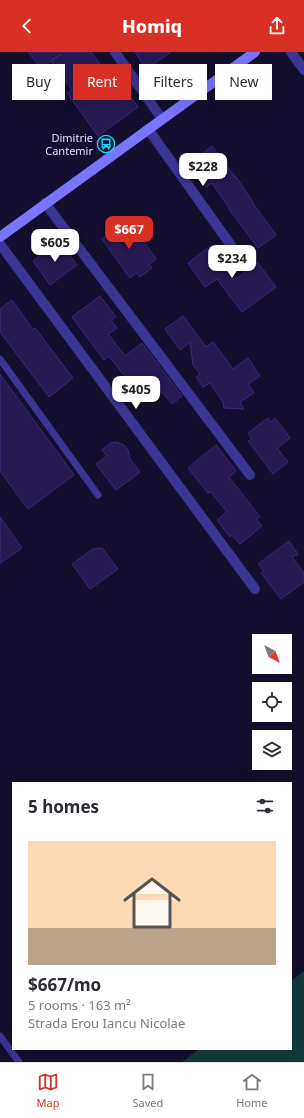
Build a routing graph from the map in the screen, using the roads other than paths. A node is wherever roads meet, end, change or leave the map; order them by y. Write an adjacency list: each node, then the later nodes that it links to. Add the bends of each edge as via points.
1 (115, 52): 5 (street)
2 (255, 52): 5 (street)
3 (291, 52): 4 (street)
4 (304, 70)
5 (162, 119): 6 (street)
6 (148, 129): 7 (street); 10 (street)
7 (45, 203): 8 (street); 12 (street)
8 (0, 237)
9 (0, 244): 14 (street)
10 (240, 258)
11 (0, 359): 13 (lane)
12 (250, 475)
13 (98, 495)
14 (255, 589)
15 (0, 1036): 16 (lane)
16 (19, 1062)

